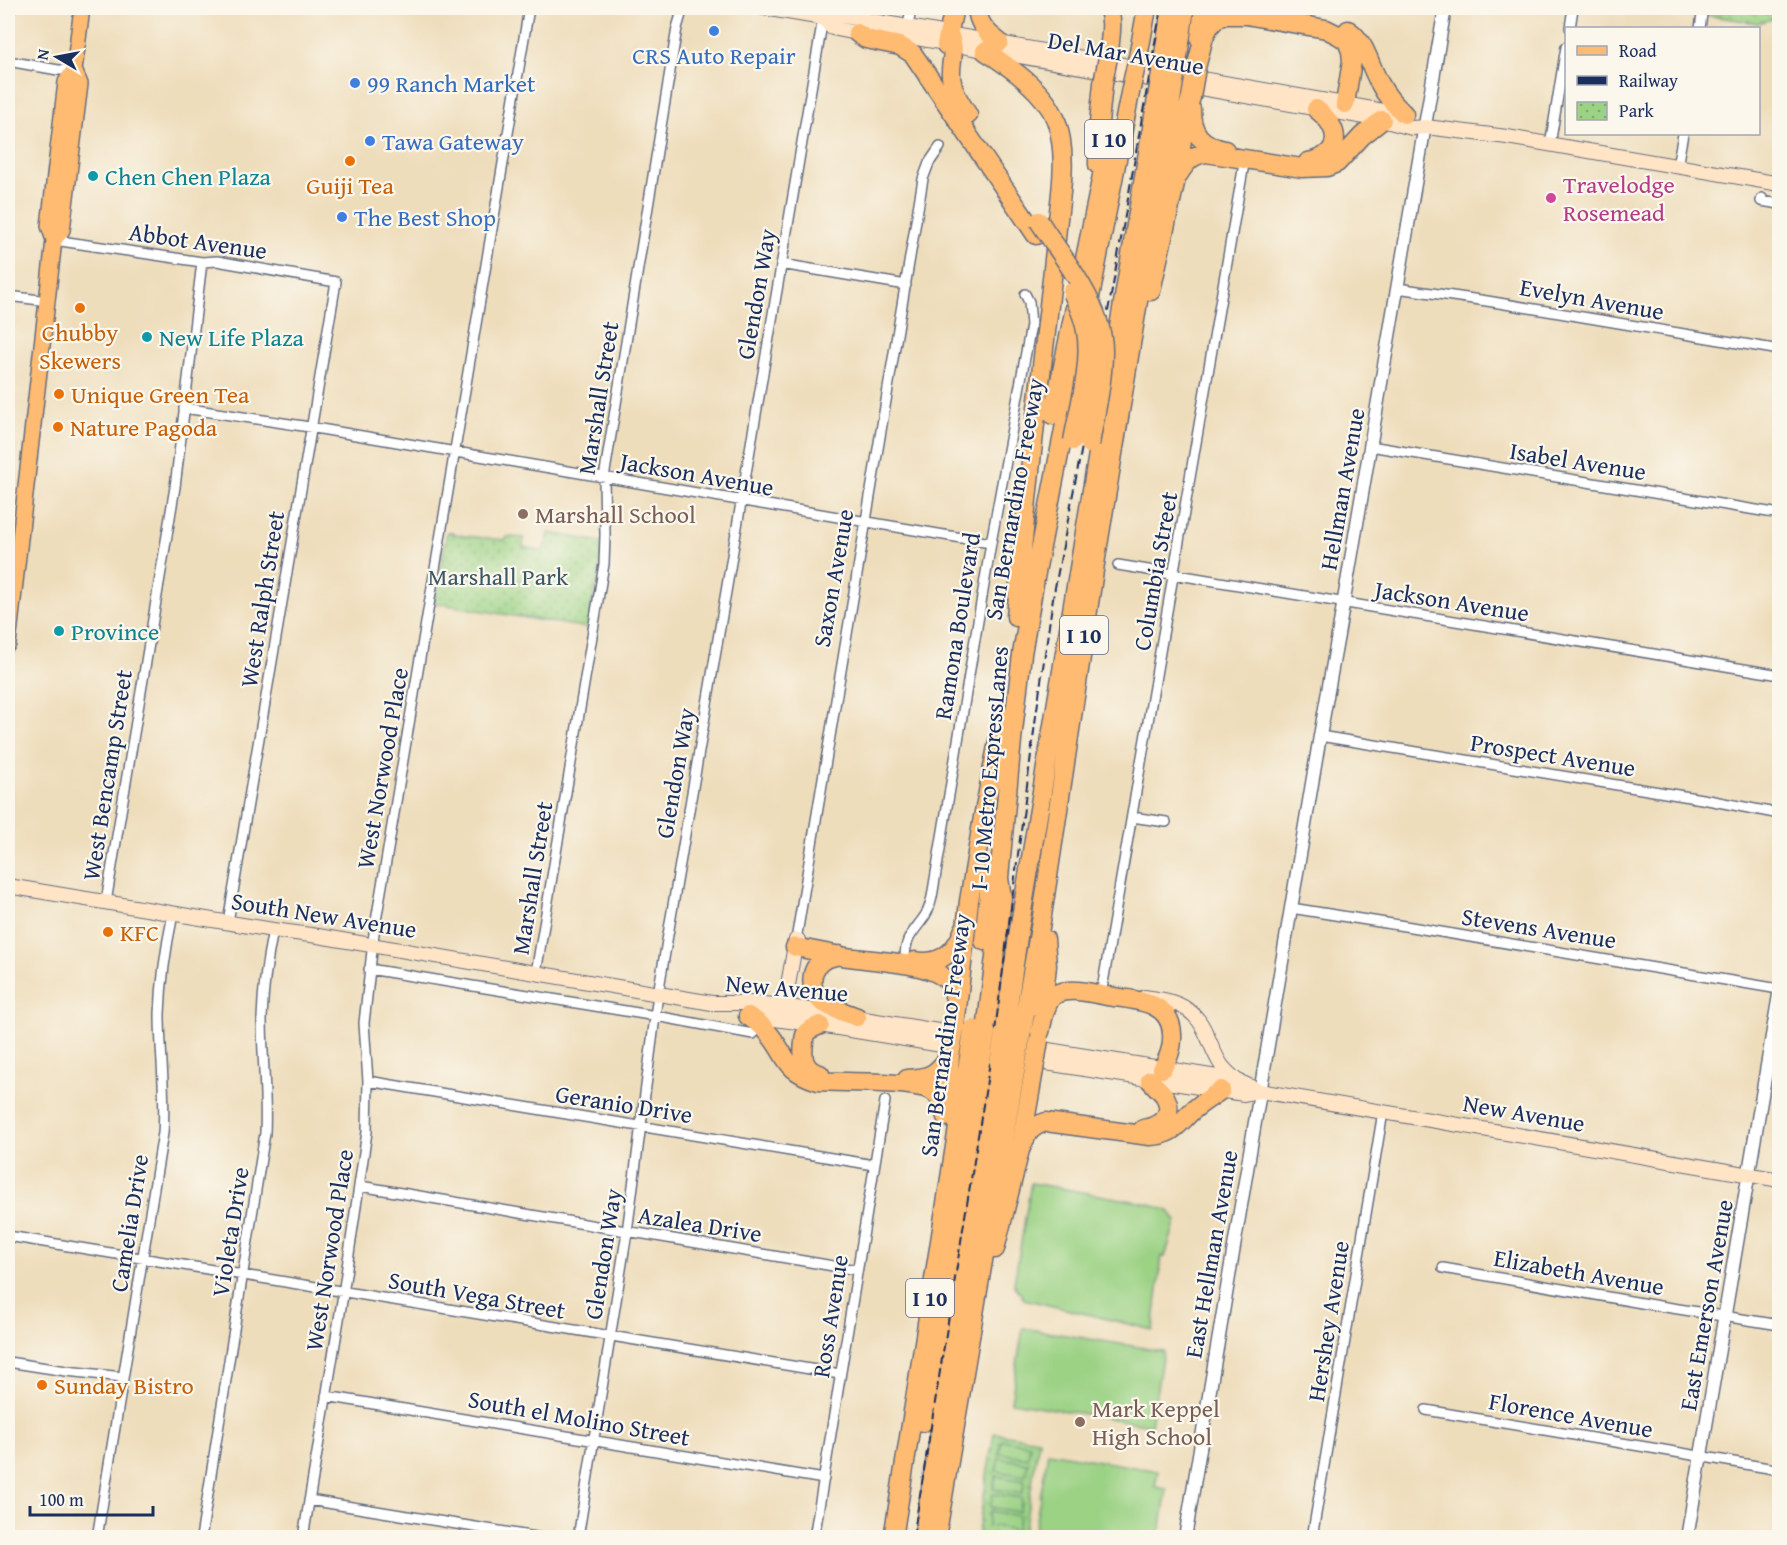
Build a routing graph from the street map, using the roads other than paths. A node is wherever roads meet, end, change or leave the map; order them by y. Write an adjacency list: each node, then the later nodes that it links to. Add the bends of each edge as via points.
1 (82, 8): 30 (main road)
2 (529, 8): 65 (street, West Norwood Place)
3 (683, 8): 66 (street, Marshall Street, via 676,28)
4 (764, 8): 18 (main road, Del Mar Avenue)
5 (911, 8): 19 (street)
6 (954, 8): 23 (highway)
7 (976, 8): 24 (highway)
8 (1108, 8): 31 (highway, bridge, via 1112,25 1108,52)
9 (1136, 8): 26 (highway)
10 (1147, 8): 26 (highway, I-10 Metro ExpressLanes)
11 (1171, 8): 28 (highway)
12 (1185, 8): 28 (highway, San Bernardino Freeway / I 10)
13 (1204, 8): 29 (highway)
14 (1229, 8): 37 (highway, via 1347,29 1359,39 1379,83)
15 (1445, 8): 39 (street, Hellman Avenue)
16 (1574, 8): 20 (street)
17 (1703, 8): 21 (street)
18 (823, 18): 19 (main road, Del Mar Avenue, via 832,14); 22 (main road, Del Mar Avenue, via 832,28); 52 (street, Glendon Way)
19 (908, 27): 23 (main road, Del Mar Avenue)
20 (1570, 27)
21 (1700, 27)
22 (857, 33): 23 (main road, Del Mar Avenue, via 877,31); 35 (highway, via 913,54)
23 (950, 41): 24 (main road, Del Mar Avenue); 35 (highway, via 942,75); 49 (highway, via 956,96)
24 (992, 47): 34 (main road, Del Mar Avenue); 36 (main road, Del Mar Avenue); 75 (highway, via 1046,102 1061,138 1063,170)
25 (1565, 53): 41 (street)
26 (1133, 56): 31 (highway, I-10 Metro ExpressLanes, bridge)
27 (8, 61): 30 (street)
28 (1170, 63): 32 (highway, San Bernardino Freeway / I 10, bridge)
29 (1196, 68): 33 (highway, bridge); 34 (highway, via 1209,27 1225,15 1326,29 1347,41 1351,51)
30 (74, 70): 50 (main road, via 66,82 49,224)
31 (1119, 85): 75 (highway, San Bernardino Freeway / I 10); 84 (highway, I-10 Metro ExpressLanes, via 1022,654 999,878)
32 (1165, 93): 60 (highway, San Bernardino Freeway / I 10); 92 (highway, I-10 Metro ExpressLanes)
33 (1191, 97): 36 (highway, via 1195,132 1208,144 1308,163 1321,160 1335,143 1332,126); 45 (highway)
34 (1345, 104): 37 (main road, Del Mar Avenue)
35 (947, 105): 49 (highway)
36 (1316, 109): 38 (main road, Del Mar Avenue)
37 (1404, 114): 39 (main road, Del Mar Avenue)
38 (1382, 120): 39 (main road, Del Mar Avenue, via 1412,128); 43 (highway, via 1337,163 1327,167 1302,168)
39 (1426, 127): 41 (main road, Del Mar Avenue); 55 (street, Hellman Avenue)
40 (1683, 135): 44 (street)
41 (1550, 145): 44 (main road, Del Mar Avenue)
42 (940, 147): 54 (street, Saxon Avenue, via 923,179)
43 (1245, 158): 45 (highway, via 1199,154 1188,159); 73 (street, Columbia Street)
44 (1677, 166): 46 (main road, Del Mar Avenue)
45 (1176, 179): 60 (highway, via 1143,328)
46 (1779, 184)
47 (1761, 198): 48 (street)
48 (1779, 204)
49 (1037, 228): 63 (highway, bridge, via 1081,311 1086,332)
50 (54, 240): 51 (street, Abbot Avenue); 58 (main road)
51 (202, 262): 53 (street, Abbot Avenue, via 217,261); 61 (street, West Bencamp Street)
52 (781, 264): 54 (street); 67 (street, Glendon Way)
53 (336, 282): 62 (street, West Ralph Street)
54 (906, 285): 69 (street, Saxon Avenue)
55 (1397, 288): 59 (street, Evelyn Avenue); 64 (street, Hellman Avenue)
56 (1026, 294): 71 (street, Ramona Boulevard, via 1031,325)
57 (8, 296): 58 (street)
58 (48, 302): 70 (main road)
59 (1779, 350)
60 (1130, 354): 89 (highway, San Bernardino Freeway / I 10)
61 (184, 408): 62 (street, Jackson Avenue); 85 (street, West Bencamp Street, via 175,487)
62 (310, 428): 65 (street, Jackson Avenue); 90 (street, West Ralph Street)
63 (1081, 443): 84 (highway, via 1029,674); 92 (highway)
64 (1370, 446): 68 (street, Isabel Avenue); 74 (street, Hellman Avenue)
65 (455, 452): 66 (street, Jackson Avenue); 94 (street, West Norwood Place)
66 (604, 478): 67 (street, Jackson Avenue); 99 (street, Marshall Street, via 604,564)
67 (741, 501): 69 (street, Jackson Avenue); 103 (street, Glendon Way)
68 (1779, 513)
69 (866, 522): 71 (street, Jackson Avenue); 93 (street, Saxon Avenue)
70 (14, 533): 76 (main road)
71 (990, 543): 96 (street, Ramona Boulevard, via 932,897 908,939)
72 (1118, 565): 73 (street, Jackson Avenue)
73 (1174, 575): 74 (street, Jackson Avenue); 81 (street, Columbia Street)
74 (1344, 603): 77 (street, Jackson Avenue); 79 (street, Hellman Avenue)
75 (1016, 617): 78 (highway, San Bernardino Freeway / I 10)
76 (8, 644)
77 (1779, 675)
78 (1003, 716): 88 (highway); 110 (highway, San Bernardino Freeway / I 10, via 982,961)
79 (1320, 736): 80 (street, Prospect Avenue); 86 (street, Hellman Avenue)
80 (1779, 814)
81 (1132, 817): 82 (street); 101 (street, Columbia Street)
82 (1166, 822)
83 (8, 886): 85 (main road, South New Avenue)
84 (1002, 898): 110 (highway, I-10 Metro ExpressLanes)
85 (106, 902): 87 (main road, South New Avenue)
86 (1291, 908): 100 (street, Hellman Avenue); 102 (street, Stevens Avenue)
87 (173, 914): 90 (main road, South New Avenue); 134 (street, Camelia Drive, via 160,1013 165,1112)
88 (968, 916): 96 (highway, via 961,938 942,960); 110 (highway)
89 (1042, 916): 97 (highway); 113 (highway, San Bernardino Freeway / I 10)
90 (228, 922): 91 (main road, South New Avenue)
91 (273, 930): 94 (main road, South New Avenue); 137 (street, Violeta Drive, via 263,996 265,1133)
92 (1019, 930): 113 (highway, I-10 Metro ExpressLanes)
93 (795, 943): 95 (highway); 96 (main road); 105 (main road, Saxon Avenue)
94 (373, 946): 98 (street, West Norwood Place); 99 (main road, South New Avenue)
95 (839, 956): 108 (highway, via 821,962 813,974 813,987 826,1005); 110 (highway, via 937,972 948,980)
96 (904, 959)
97 (1047, 966): 101 (highway, via 1063,982); 113 (highway)
98 (369, 969): 106 (street); 119 (street, West Norwood Place, via 363,1023)
99 (536, 974): 103 (main road, South New Avenue)
100 (1280, 978): 121 (street, East Hellman Avenue)
101 (1102, 989): 118 (main road, via 1171,1001 1188,1010 1202,1024 1222,1066)
102 (1779, 989): 129 (street, East Emerson Avenue)
103 (658, 994): 104 (main road); 106 (street, Glendon Way)
104 (712, 1003): 105 (main road, New Avenue); 107 (main road, New Avenue)
105 (784, 1006): 108 (main road, New Avenue); 109 (main road, Saxon Avenue)
106 (656, 1016): 112 (street); 125 (street, Glendon Way)
107 (748, 1016): 109 (main road, New Avenue); 124 (highway, via 771,1035 786,1061 807,1077 818,1081 923,1087 942,1102)
108 (857, 1017): 117 (main road, New Avenue)
109 (783, 1021): 111 (main road, New Avenue)
110 (968, 1024): 114 (highway, bridge); 115 (highway, San Bernardino Freeway / I 10, bridge)
111 (820, 1025): 114 (highway, via 804,1038 803,1058 815,1073 901,1080 925,1078 939,1071); 117 (main road, New Avenue)
112 (753, 1034)
113 (1026, 1035): 115 (highway, San Bernardino Freeway / I 10, bridge); 116 (highway, bridge); 117 (highway, via 1055,994 1084,992 1145,1002 1166,1014 1171,1023 1170,1051)
114 (950, 1056): 124 (highway)
115 (991, 1062): 127 (highway, San Bernardino Freeway / I 10); 139 (highway, San Bernardino Freeway / I 10); 160 (highway); 161 (highway)
116 (1034, 1070): 117 (highway, via 1034,1097 1043,1112 1132,1129 1156,1126 1166,1117 1165,1096); 126 (highway)
117 (1156, 1075): 118 (main road, New Avenue); 120 (main road, New Avenue)
118 (1236, 1080): 121 (main road, New Avenue)
119 (368, 1081): 125 (street, Geranio Drive); 131 (street, West Norwood Place)
120 (1221, 1090): 121 (main road, New Avenue, via 1246,1094); 126 (highway, via 1196,1107 1174,1130 1159,1136 1046,1122 1035,1125)
121 (1260, 1091): 123 (main road, New Avenue); 163 (street, East Hellman Avenue)
122 (885, 1101): 128 (street, Ross Avenue)
123 (1383, 1112): 129 (main road, New Avenue); 164 (street, Hershey Avenue)
124 (946, 1117): 127 (highway)
125 (640, 1127): 128 (street, Geranio Drive); 132 (street, Glendon Way)
126 (1020, 1150): 139 (highway, via 996,1245)
127 (952, 1162): 159 (highway, San Bernardino Freeway / I 10)
128 (874, 1165): 136 (street, Ross Avenue)
129 (1749, 1176): 130 (main road, New Avenue); 140 (street, East Emerson Avenue)
130 (1779, 1180)
131 (360, 1186): 132 (street, Azalea Drive); 138 (street, West Norwood Place)
132 (627, 1232): 136 (street, Azalea Drive); 142 (street, Glendon Way)
133 (8, 1236): 134 (street, South Vega Street)
134 (143, 1259): 137 (street, South Vega Street); 145 (street, Camelia Drive)
135 (1443, 1268): 140 (street, Elizabeth Avenue)
136 (857, 1270): 144 (street, Ross Avenue)
137 (242, 1275): 138 (street, South Vega Street); 154 (street, Violeta Drive)
138 (343, 1292): 142 (street, South Vega Street); 146 (street, West Norwood Place)
139 (977, 1292): 162 (highway, San Bernardino Freeway / I 10)
140 (1725, 1317): 141 (street, Elizabeth Avenue); 149 (street, East Emerson Avenue)
141 (1779, 1325)
142 (610, 1336): 144 (street, South Vega Street); 148 (street, Glendon Way)
143 (8, 1362): 145 (street)
144 (840, 1374): 151 (street, Ross Avenue)
145 (123, 1377): 153 (street, Camelia Drive)
146 (326, 1396): 148 (street, South el Molino Street); 152 (street, West Norwood Place)
147 (1426, 1410): 149 (street, Florence Avenue)
148 (594, 1441): 151 (street, South el Molino Street); 157 (street, Glendon Way)
149 (1701, 1456): 150 (street, Florence Avenue); 165 (street, East Emerson Avenue)
150 (1779, 1470)
151 (824, 1479): 158 (street, Ross Avenue)
152 (309, 1500): 155 (street, West Norwood Place); 156 (street)
153 (97, 1538)
154 (201, 1538)
155 (303, 1538)
156 (543, 1538)
157 (578, 1538)
158 (814, 1538)
159 (893, 1538)
160 (904, 1538)
161 (923, 1538)
162 (936, 1538)
163 (1185, 1538)
164 (1312, 1538)
165 (1687, 1538)

